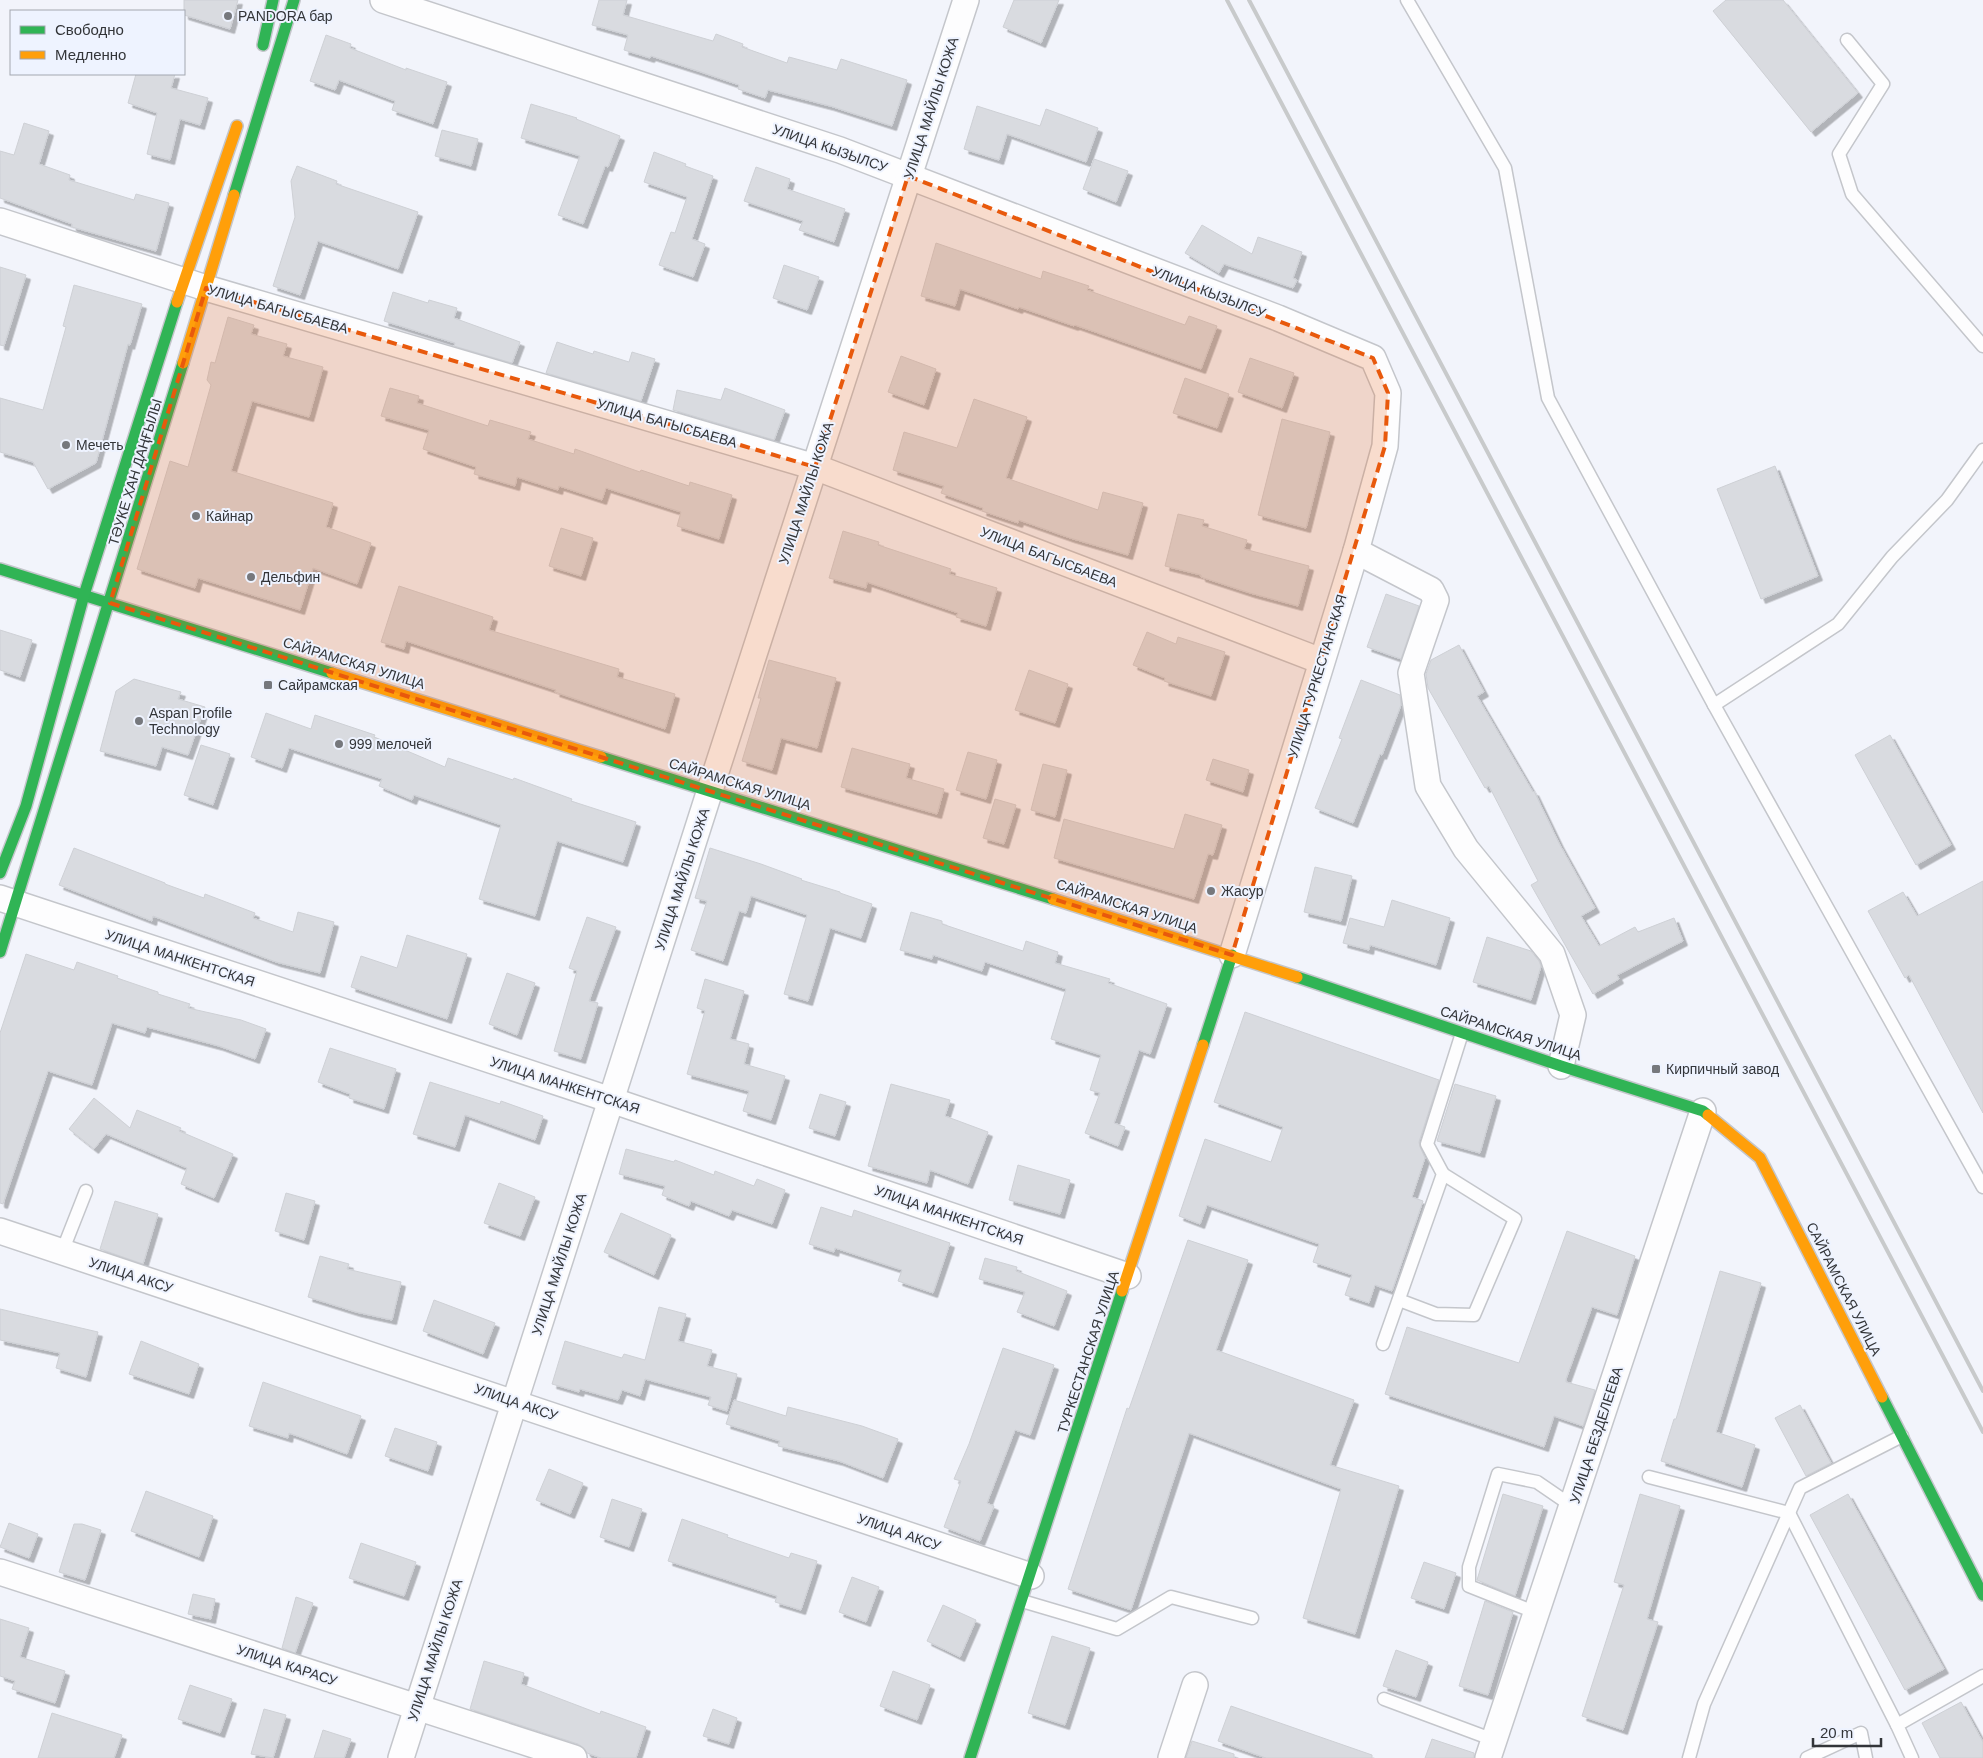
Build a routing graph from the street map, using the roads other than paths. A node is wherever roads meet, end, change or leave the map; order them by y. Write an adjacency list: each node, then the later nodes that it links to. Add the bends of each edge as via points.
1 (273, 0): 7 (main road)
2 (294, 0): 11 (main road, ТӘУКЕ ХАН ДАҢҒЫЛЫ)
3 (383, 0): 9 (street, УЛИЦА КЫЗЫЛСУ, via 840,150)
4 (966, 0): 9 (street, УЛИЦА МАЙЛЫ КОЖА)
5 (1406, 0): 21 (lane, via 1504,168 1548,398)
6 (1847, 40): 12 (lane, via 1883,84 1839,154 1852,194)
7 (261, 57)
8 (242, 113): 11 (main road, ТӘУКЕ ХАН ДАҢҒЫЛЫ)
9 (908, 176): 13 (street, УЛИЦА КЫЗЫЛСУ, via 1278,318 1373,358); 15 (street, УЛИЦА МАЙЛЫ КОЖА)
10 (0, 222): 11 (street, УЛИЦА БАГЫСБАЕВА)
11 (195, 285): 15 (street, УЛИЦА БАГЫСБАЕВА); 18 (main road, ТӘУКЕ ХАН ДАҢҒЫЛЫ); 19 (main road, ТӘУКЕ ХАН ДАҢҒЫЛЫ)
12 (1983, 346)
13 (1388, 393): 16 (street, УЛИЦА ТУРКЕСТАНСКАЯ, via 1385,446)
14 (1983, 450): 21 (lane, via 1947,500 1892,557 1838,624)
15 (815, 467): 20 (street, УЛИЦА БАГЫСБАЕВА); 22 (street, УЛИЦА МАЙЛЫ КОЖА)
16 (1356, 551): 20 (street, УЛИЦА ТУРКЕСТАНСКАЯ); 28 (street, via 1431,590 1436,600 1411,673 1428,786 1466,849 1552,954 1573,1015)
17 (0, 569): 18 (main road, САЙРАМСКАЯ УЛИЦА)
18 (84, 595): 19 (main road, САЙРАМСКАЯ УЛИЦА); 23 (main road, ТӘУКЕ ХАН ДАҢҒЫЛЫ, via 26,806)
19 (110, 603): 22 (main road, САЙРАМСКАЯ УЛИЦА); 24 (main road, ТӘУКЕ ХАН ДАҢҒЫЛЫ)
20 (1321, 662): 26 (street, УЛИЦА ТУРКЕСТАНСКАЯ)
21 (1714, 705): 32 (lane)
22 (710, 790): 26 (main road, САЙРАМСКАЯ УЛИЦА); 29 (street, УЛИЦА МАЙЛЫ КОЖА)
23 (0, 873)
24 (8, 901): 25 (main road, ТӘУКЕ ХАН ДАҢҒЫЛЫ); 29 (street, УЛИЦА МАНКЕНТСКАЯ)
25 (0, 952)
26 (1232, 955): 27 (main road, САЙРАМСКАЯ УЛИЦА); 36 (main road, ТУРКЕСТАНСКАЯ УЛИЦА)
27 (1462, 1033): 28 (main road, САЙРАМСКАЯ УЛИЦА); 31 (lane, via 1427,1144)
28 (1561, 1066): 30 (main road, САЙРАМСКАЯ УЛИЦА)
29 (611, 1100): 36 (street, УЛИЦА МАНКЕНТСКАЯ); 39 (street, УЛИЦА МАЙЛЫ КОЖА)
30 (1703, 1112): 40 (main road, САЙРАМСКАЯ УЛИЦА, via 1760,1158); 42 (street, УЛИЦА БЕЗДЕЛЕЕВА)
31 (1443, 1174): 37 (lane); 37 (lane, via 1515,1219 1474,1315 1436,1314)
32 (1983, 1187)
33 (86, 1191): 35 (lane)
34 (0, 1231): 35 (street, УЛИЦА АКСУ)
35 (62, 1252): 39 (street, УЛИЦА АКСУ)
36 (1128, 1276): 45 (main road, ТУРКЕСТАНСКАЯ УЛИЦА)
37 (1399, 1300): 38 (lane)
38 (1383, 1344)
39 (515, 1402): 45 (street, УЛИЦА АКСУ); 53 (street, УЛИЦА МАЙЛЫ КОЖА)
40 (1902, 1436): 43 (lane, via 1800,1488); 46 (main road, САЙРАМСКАЯ УЛИЦА)
41 (1649, 1477): 43 (lane)
42 (1572, 1506): 48 (street, УЛИЦА БЕЗДЕЛЕЕВА); 48 (lane, via 1537,1482 1498,1474 1470,1566 1470,1586)
43 (1789, 1513): 54 (lane); 60 (lane, via 1704,1704)
44 (0, 1572): 53 (street, УЛИЦА КАРАСУ)
45 (1030, 1576): 47 (main road, ТУРКЕСТАНСКАЯ УЛИЦА)
46 (1983, 1595)
47 (1022, 1601): 49 (lane, via 1117,1629 1171,1597); 58 (main road, ТУРКЕСТАНСКАЯ УЛИЦА)
48 (1536, 1613): 55 (street, УЛИЦА БЕЗДЕЛЕЕВА)
49 (1252, 1618)
50 (1983, 1676): 54 (lane)
51 (1195, 1685): 59 (street)
52 (1384, 1698): 55 (lane)
53 (417, 1707): 56 (street, УЛИЦА МАЙЛЫ КОЖА); 57 (street, УЛИЦА КАРАСУ)
54 (1897, 1725): 63 (lane)
55 (1491, 1749)
56 (401, 1758)
57 (574, 1758)
58 (970, 1758)
59 (1171, 1758)
60 (1689, 1758)
61 (1807, 1758): 62 (lane, via 1861,1733)
62 (1866, 1758)
63 (1912, 1758)

